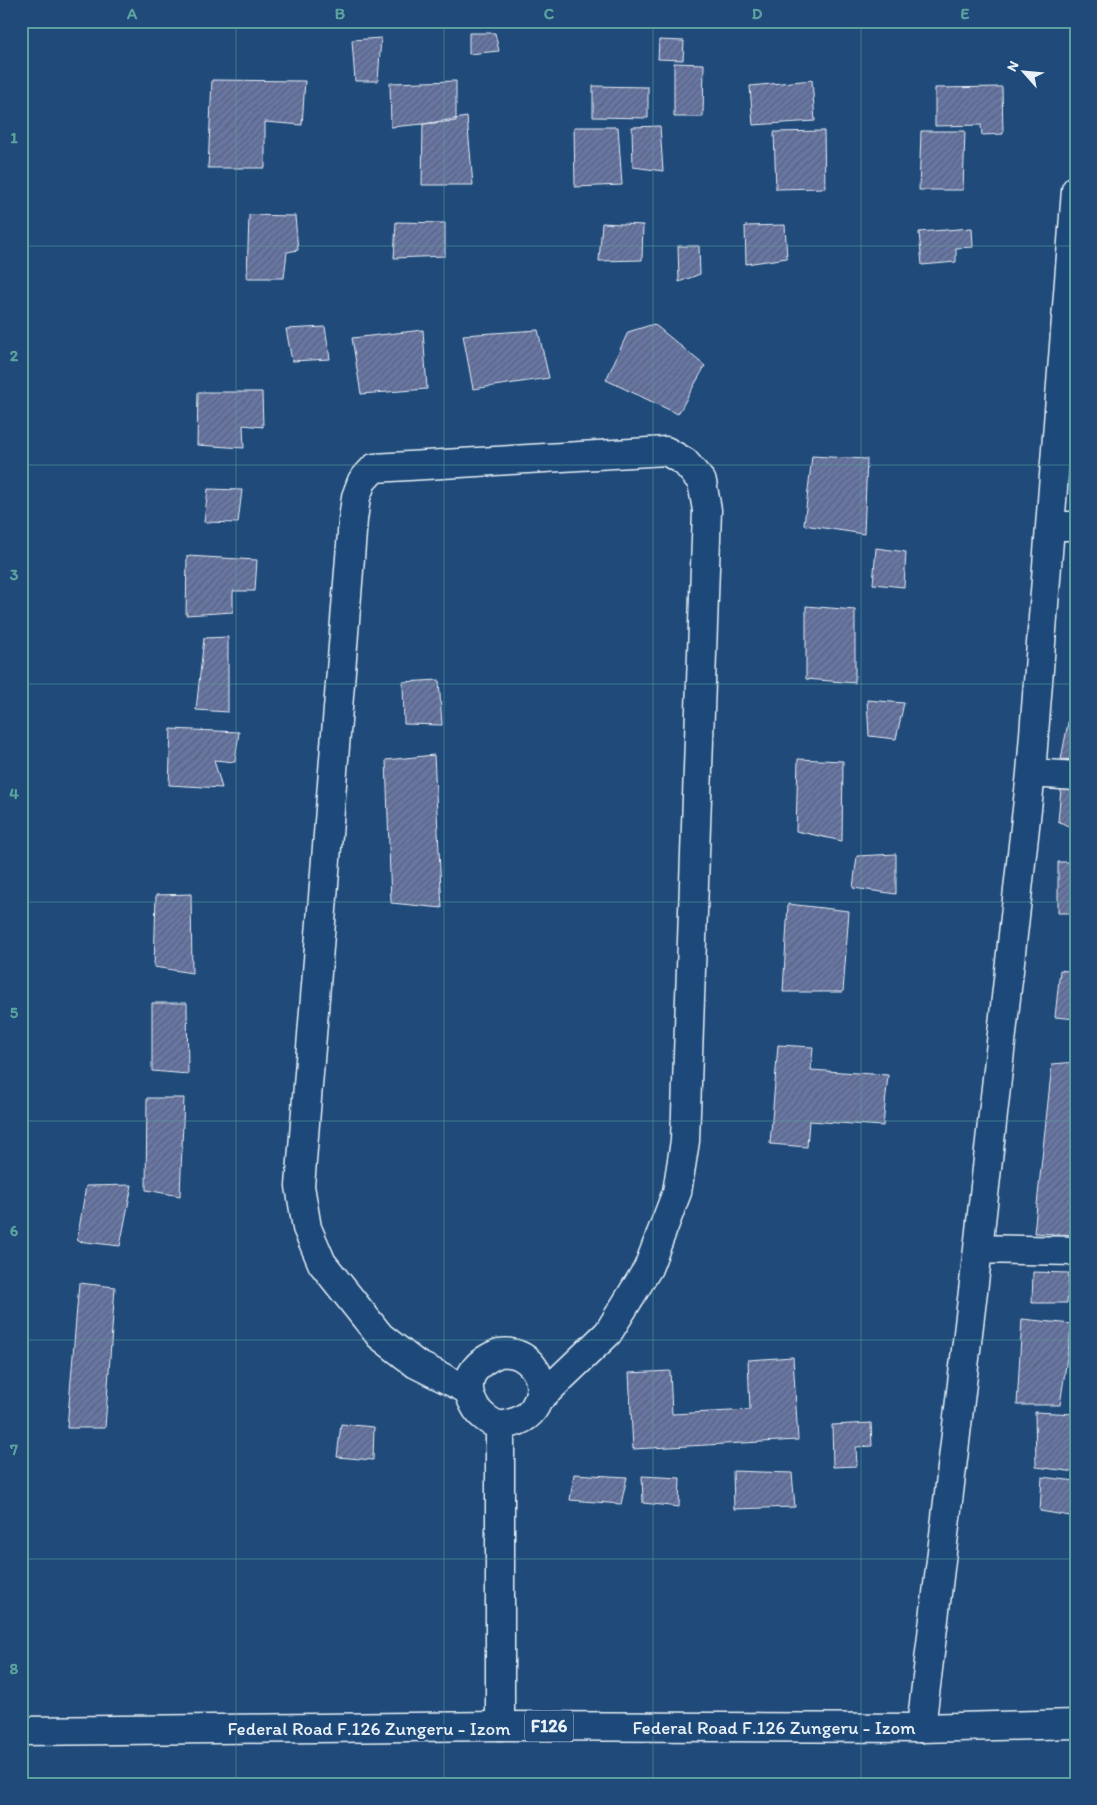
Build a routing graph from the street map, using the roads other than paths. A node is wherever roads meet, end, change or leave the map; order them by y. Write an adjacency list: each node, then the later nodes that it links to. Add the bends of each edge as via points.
1 (1076, 190): 2 (street)
2 (1063, 526): 3 (street)
3 (1031, 773): 4 (street); 5 (street)
4 (1076, 776)
5 (978, 1248): 6 (street); 12 (street)
6 (1076, 1251)
7 (468, 1390): 8 (street, via 477,1366 499,1353 510,1353 532,1365 538,1376); 8 (street, via 416,1364 380,1336 322,1263 307,1228 300,1186 356,497 362,481 374,468 666,451 685,462 702,482 706,510 685,1141 677,1192 648,1268 608,1333); 9 (street, via 478,1412)
8 (538, 1400): 9 (street, via 522,1419)
9 (500, 1425): 11 (street)
10 (1076, 1724): 12 (street, Federal Road F.126 Zungeru - Izom / F126)
11 (500, 1726): 12 (street, Federal Road F.126 Zungeru - Izom / F126); 13 (street, Federal Road F.126 Zungeru - Izom / F126)
12 (921, 1728)
13 (21, 1731)

